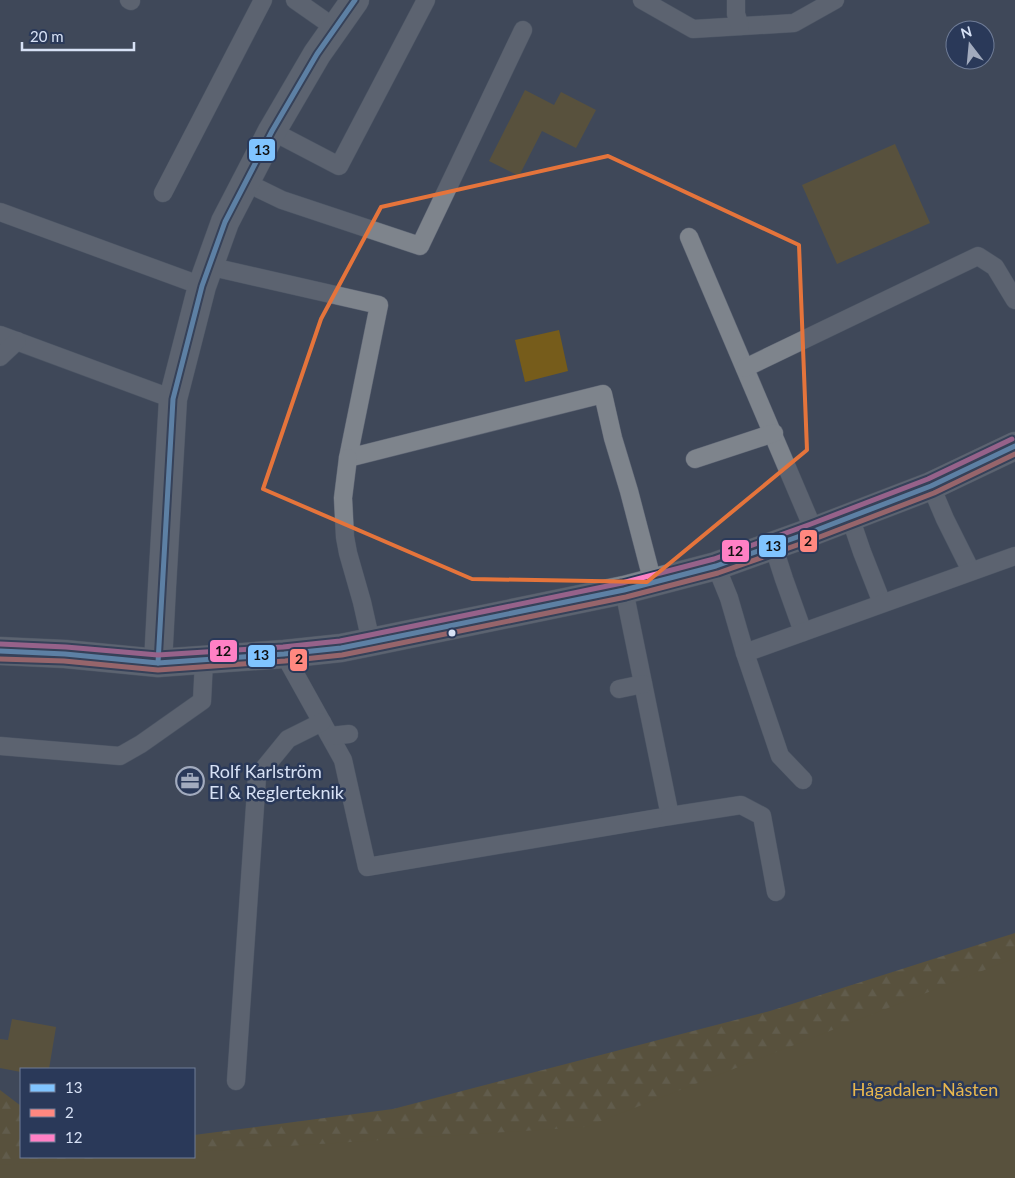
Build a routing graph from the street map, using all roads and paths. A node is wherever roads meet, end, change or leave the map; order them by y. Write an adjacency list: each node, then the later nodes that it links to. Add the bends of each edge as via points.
1 (263, 0): 13 (lane)
2 (295, 0): 9 (lane)
3 (355, 0): 9 (street)
4 (426, 0): 11 (lane, via 339,166)
5 (642, 0): 8 (lane, via 693,29)
6 (736, 0): 8 (lane)
7 (835, 0): 8 (lane, via 794,23)
8 (740, 26)
9 (335, 28): 11 (street, via 316,54)
10 (523, 30): 12 (lane, via 420,246 282,200)
11 (272, 131): 12 (street)
12 (246, 182): 16 (street, via 225,222)
13 (163, 193)
14 (0, 212): 16 (lane)
15 (689, 236): 20 (lane)
16 (205, 276): 21 (street); 24 (lane, via 379,305)
17 (1015, 300): 20 (lane, via 995,267 978,256)
18 (8, 338): 19 (lane); 21 (lane)
19 (0, 357)
20 (745, 368): 22 (lane)
21 (173, 399): 42 (street)
22 (774, 434): 25 (lane); 28 (lane)
23 (1015, 446): 26 (street)
24 (348, 458): 33 (lane, via 603,394); 37 (lane, via 343,498 345,537)
25 (695, 459)
26 (931, 486): 27 (street); 32 (lane)
27 (850, 517): 28 (street); 35 (lane)
28 (814, 531): 29 (street)
29 (773, 545): 31 (street); 36 (lane)
30 (1015, 556): 32 (lane)
31 (716, 566): 33 (street); 39 (lane, via 729,598)
32 (971, 571): 35 (lane)
33 (652, 583): 34 (street)
34 (624, 590): 37 (street); 43 (lane)
35 (882, 603): 36 (lane)
36 (803, 632): 39 (lane)
37 (371, 642): 40 (street)
38 (0, 651): 42 (street)
39 (744, 653): 48 (lane, via 780,756)
40 (284, 654): 41 (street); 45 (lane)
41 (204, 660): 42 (street); 47 (lane, via 202,701 120,756)
42 (158, 663)
43 (643, 684): 44 (lane); 49 (lane)
44 (619, 688)
45 (326, 729): 46 (lane); 49 (lane, via 343,760 367,867); 51 (lane, via 288,739 257,777)
46 (350, 734)
47 (0, 746)
48 (803, 780)
49 (670, 816): 50 (lane, via 741,805 762,816)
50 (776, 892)
51 (236, 1081)

